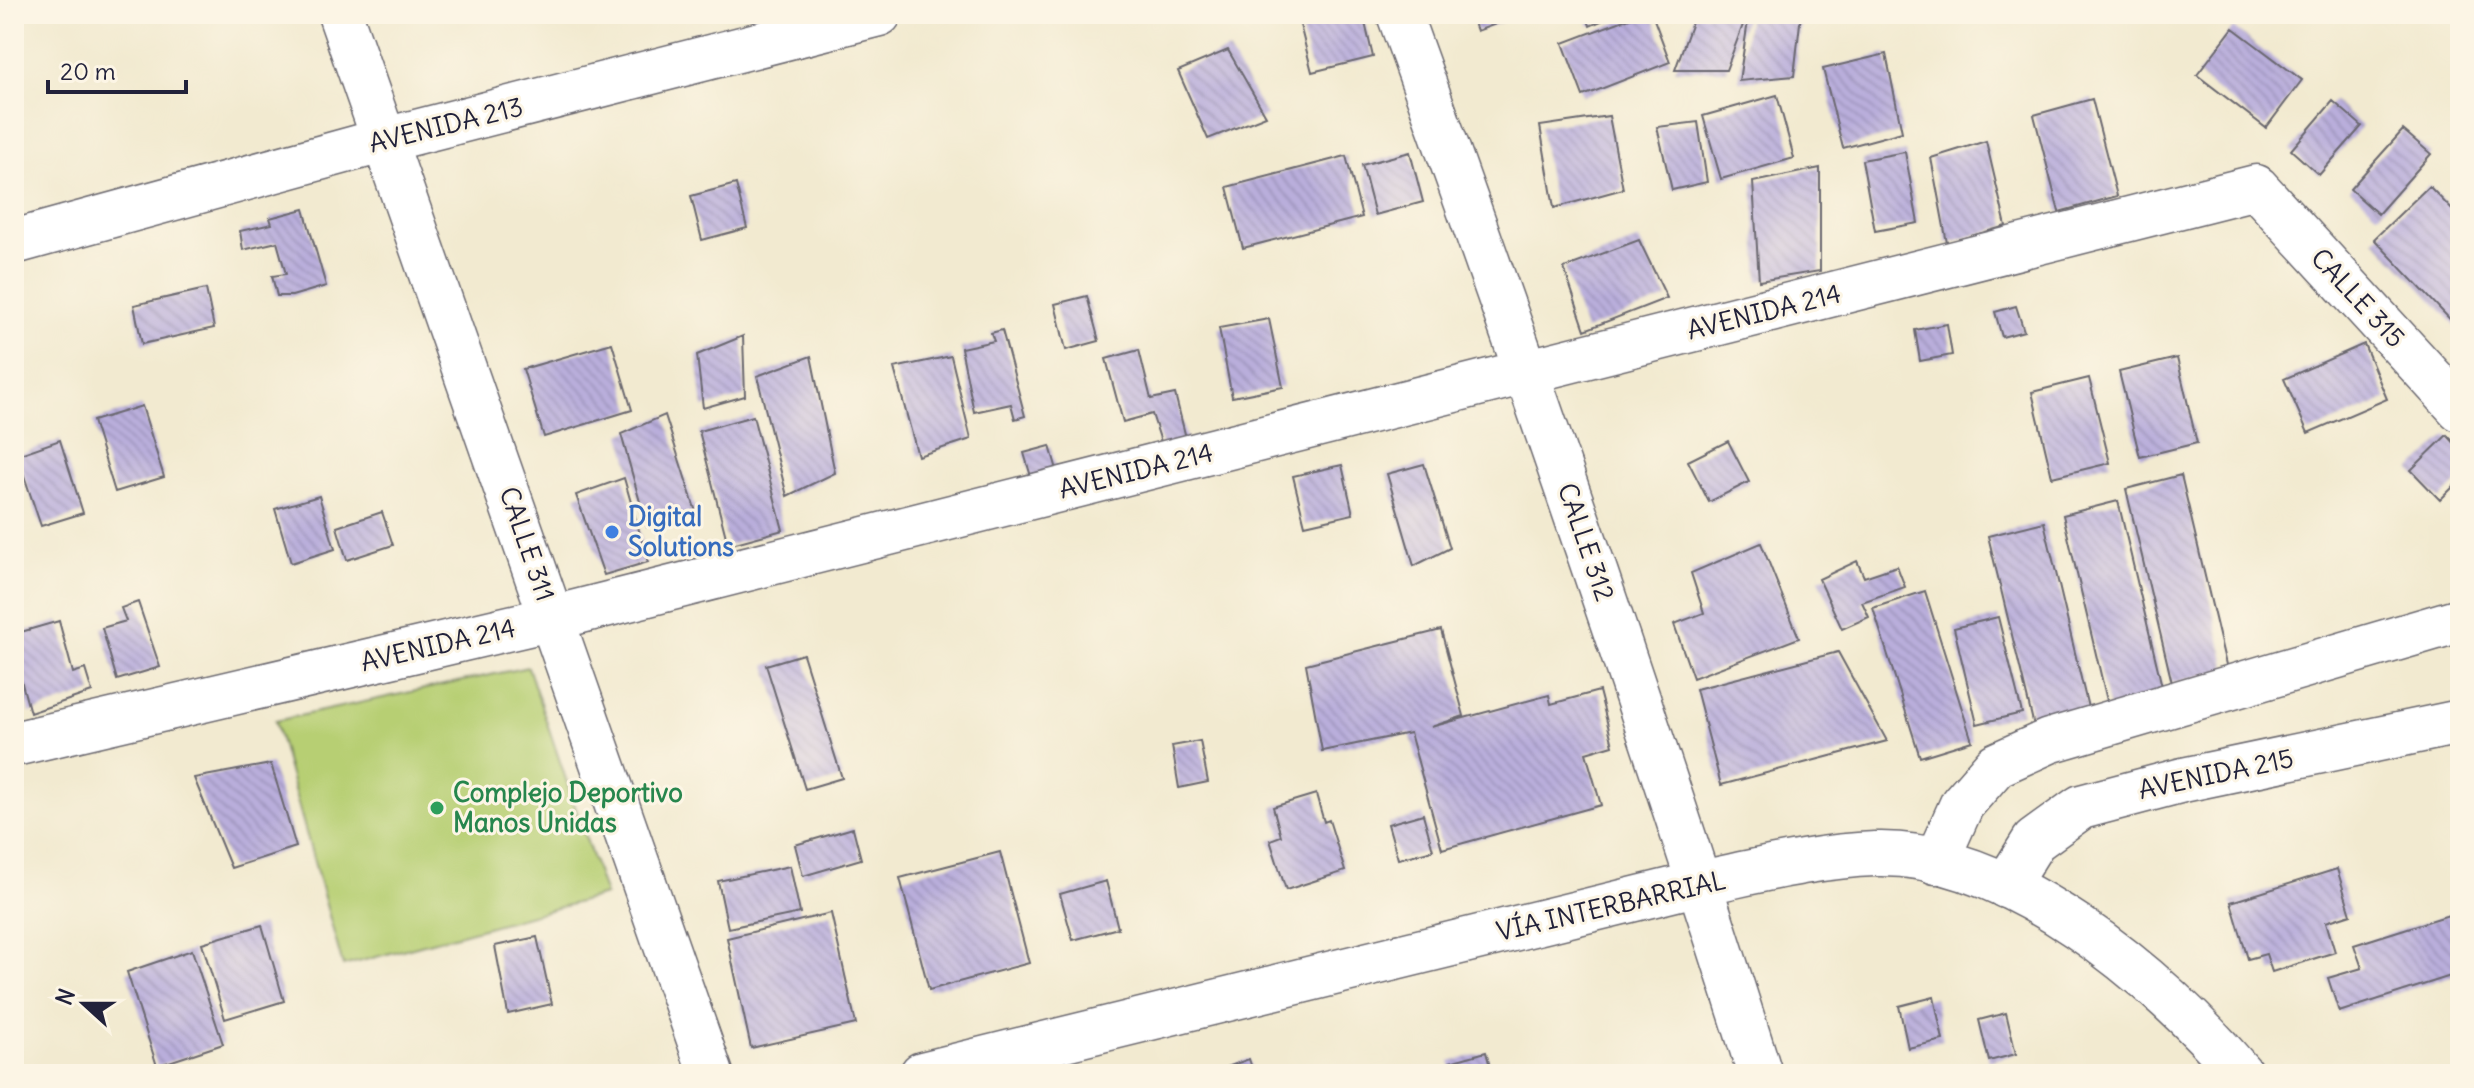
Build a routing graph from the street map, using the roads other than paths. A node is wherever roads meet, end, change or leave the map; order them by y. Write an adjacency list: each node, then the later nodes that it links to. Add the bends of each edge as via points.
1 (340, 14): 4 (street, CALLE 311)
2 (879, 14): 4 (street, AVENIDA 213)
3 (1399, 14): 7 (street, CALLE 312)
4 (385, 140): 6 (street, AVENIDA 213); 9 (street, CALLE 311)
5 (2256, 187): 7 (street, AVENIDA 214); 8 (street, CALLE 315)
6 (14, 242)
7 (1529, 372): 9 (street, AVENIDA 214); 14 (street, CALLE 312)
8 (2460, 409)
9 (553, 618): 12 (street, AVENIDA 214); 16 (street, CALLE 311)
10 (2460, 620): 13 (street, via 2049,741 1996,765 1962,804)
11 (2460, 722): 15 (street, AVENIDA 215, via 2169,783 2081,807 2034,841)
12 (14, 744)
13 (1936, 862): 14 (street, VÍA INTERBARRIAL, via 1877,854 1802,862); 15 (street, VÍA INTERBARRIAL)
14 (1700, 883): 17 (street, VÍA INTERBARRIAL); 18 (street, CALLE 312)
15 (2006, 886): 19 (street, VÍA INTERBARRIAL, via 2045,905 2161,989)
16 (711, 1074)
17 (922, 1074)
18 (1760, 1074)
19 (2241, 1074)

